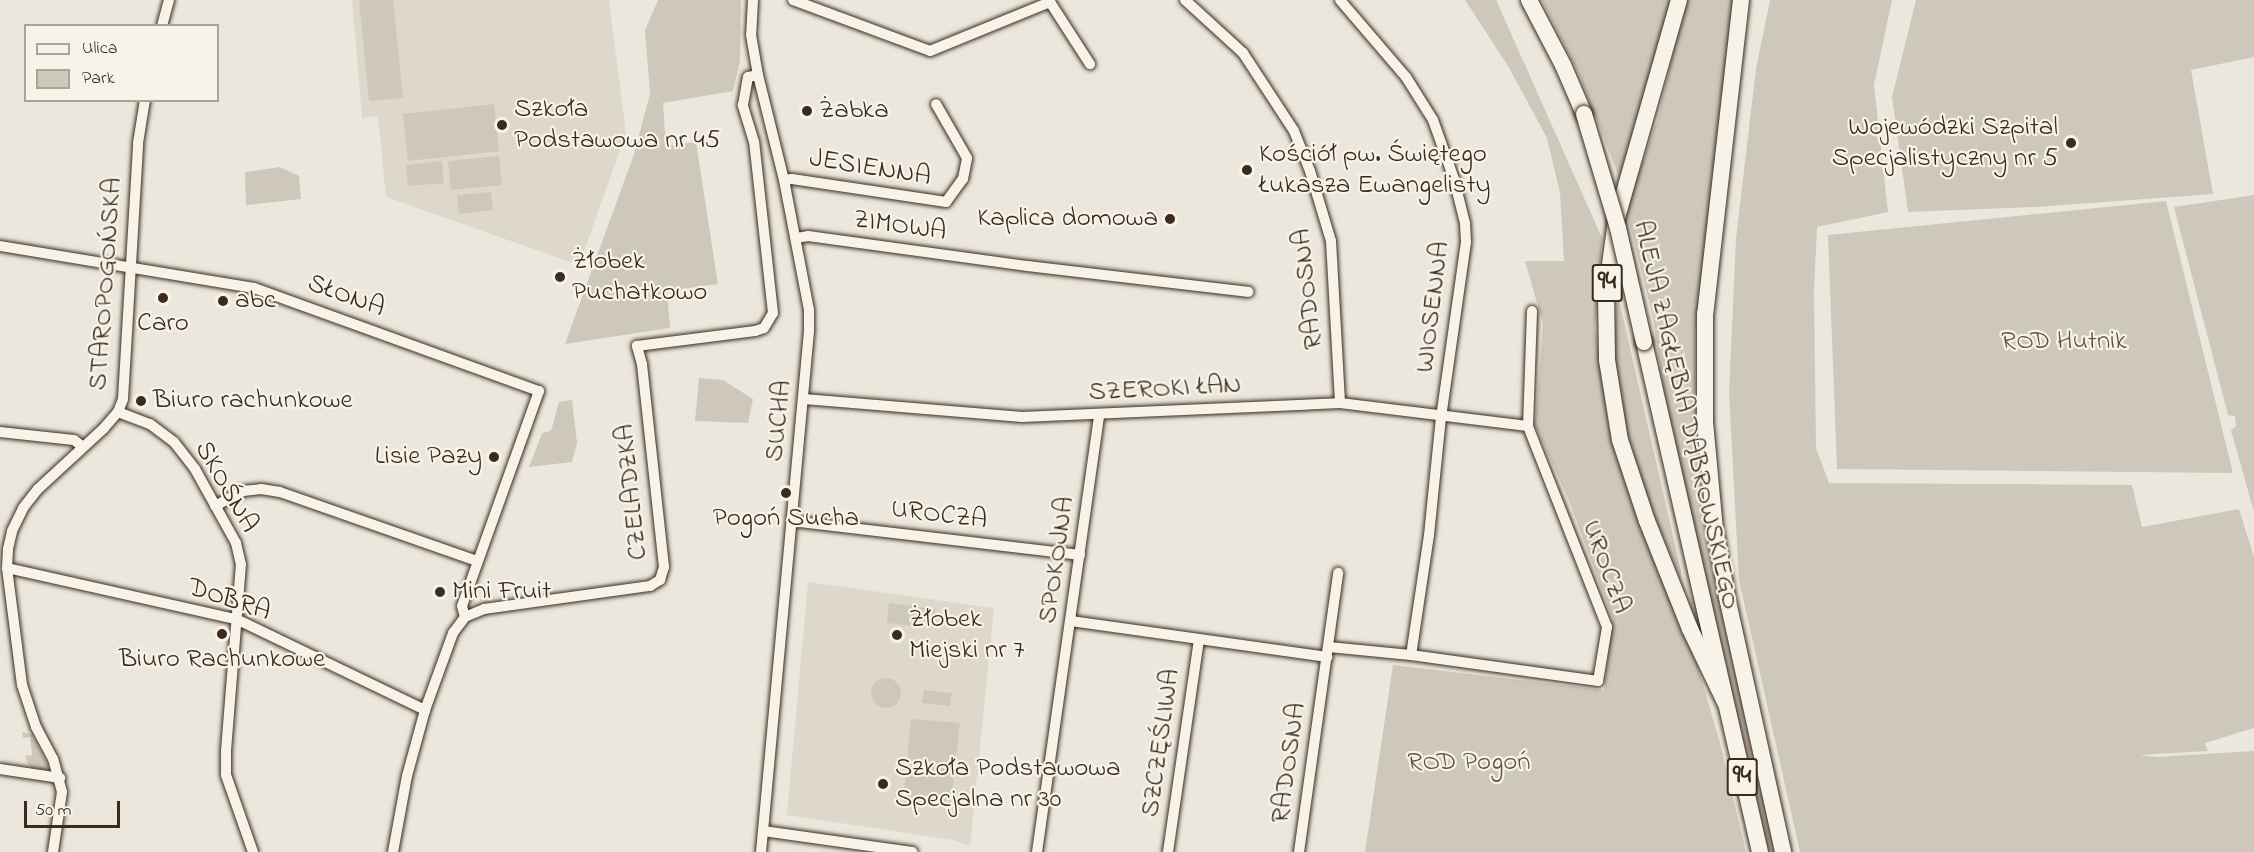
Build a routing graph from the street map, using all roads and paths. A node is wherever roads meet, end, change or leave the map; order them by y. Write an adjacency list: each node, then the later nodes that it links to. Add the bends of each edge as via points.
1 (169, 0): 10 (street)
2 (753, 0): 13 (street, SUCHA, via 751,35)
3 (793, 0): 11 (street, via 930,51 1050,2)
4 (1185, 0): 23 (street, RADOSNA, via 1243,53 1294,131 1311,171 1331,241)
5 (1340, 0): 26 (street, WIOSENNA, via 1406,77 1433,120 1465,223 1466,242)
6 (1529, 0): 43 (main road, ALEJA ZAGŁĘBIA DĄBROWSKIEGO / 94, bridge, via 1584,114 1618,228)
7 (1679, 0): 43 (main road, 94, via 1616,221 1606,293 1607,360 1620,440 1637,492 1690,629)
8 (1741, 0): 12 (main road, ALEJA ZAGŁĘBIA DĄBROWSKIEGO)
9 (1750, 0): 12 (main road, 94)
10 (163, 24)
11 (1090, 64)
12 (1732, 65): 57 (main road, ALEJA ZAGŁĘBIA DĄBROWSKIEGO / 94, via 1705,314 1708,461 1727,597)
13 (758, 75): 16 (street, SUCHA); 37 (street, CZELADZKA, via 748,77 742,105 753,142 773,313 764,328 755,331 638,346 663,567 660,580 650,586 484,609)
14 (145, 102): 19 (street, STAROPOGOŃSKA, via 138,143)
15 (936, 104): 16 (street, JESIENNA, via 967,158 963,179 946,202)
16 (784, 180): 17 (street, SUCHA)
17 (796, 238): 20 (street, ZIMOWA, via 808,236); 22 (street, SUCHA, via 809,310)
18 (0, 246): 19 (street, SŁONA)
19 (131, 268): 24 (street, STAROPOGOŃSKA, via 123,399); 33 (street, SŁONA, via 260,290 539,391)
20 (1248, 292)
21 (1532, 310): 27 (street, UROCZA)
22 (804, 399): 25 (street, SZEROKI ŁAN, via 1022,417); 31 (street, SUCHA)
23 (1340, 403): 25 (street, SZEROKI ŁAN); 26 (street, SZEROKI ŁAN)
24 (118, 412): 29 (street, STAROPOGOŃSKA); 30 (street, SKOŚNA, via 150,424 174,442 195,469)
25 (1099, 416): 32 (street, SPOKOJNA)
26 (1441, 417): 27 (street, SZEROKI ŁAN); 42 (street, WIOSENNA)
27 (1528, 426): 42 (street, UROCZA, via 1607,627 1598,681)
28 (0, 432): 29 (street, via 74,440)
29 (83, 447): 34 (street, STAROPOGOŃSKA, via 23,508 12,531)
30 (215, 506): 33 (street, via 243,491 280,492); 38 (street, SKOŚNA, via 236,543 241,564)
31 (792, 521): 32 (street, UROCZA); 47 (street, SUCHA)
32 (1080, 555): 39 (street, SPOKOJNA)
33 (477, 561): 37 (street, via 462,606)
34 (7, 568): 36 (street, STAROPOGOŃSKA); 38 (street, DOBRA)
35 (1338, 573): 41 (street, RADOSNA)
36 (6, 598): 46 (street, STAROPOGOŃSKA, via 25,697)
37 (465, 617): 44 (street, via 453,633)
38 (236, 619): 44 (street, DOBRA); 49 (street, SKOŚNA, via 226,775)
39 (1071, 621): 40 (street, UROCZA); 53 (street, SPOKOJNA)
40 (1199, 640): 41 (street, UROCZA); 54 (street, SZCZĘŚLIWA)
41 (1328, 652): 42 (street, UROCZA); 55 (street, RADOSNA)
42 (1411, 655)
43 (1725, 702): 56 (main road, ALEJA ZAGŁĘBIA DĄBROWSKIEGO / 94)
44 (425, 710): 50 (street, via 407,776)
45 (0, 769): 46 (street)
46 (60, 778): 48 (street, STAROPOGOŃSKA, via 62,796)
47 (763, 831): 51 (street, SUCHA); 52 (street)
48 (53, 852)
49 (253, 852)
50 (393, 852)
51 (761, 852)
52 (913, 852)
53 (1037, 852)
54 (1168, 852)
55 (1299, 852)
56 (1760, 852)
57 (1783, 852)

